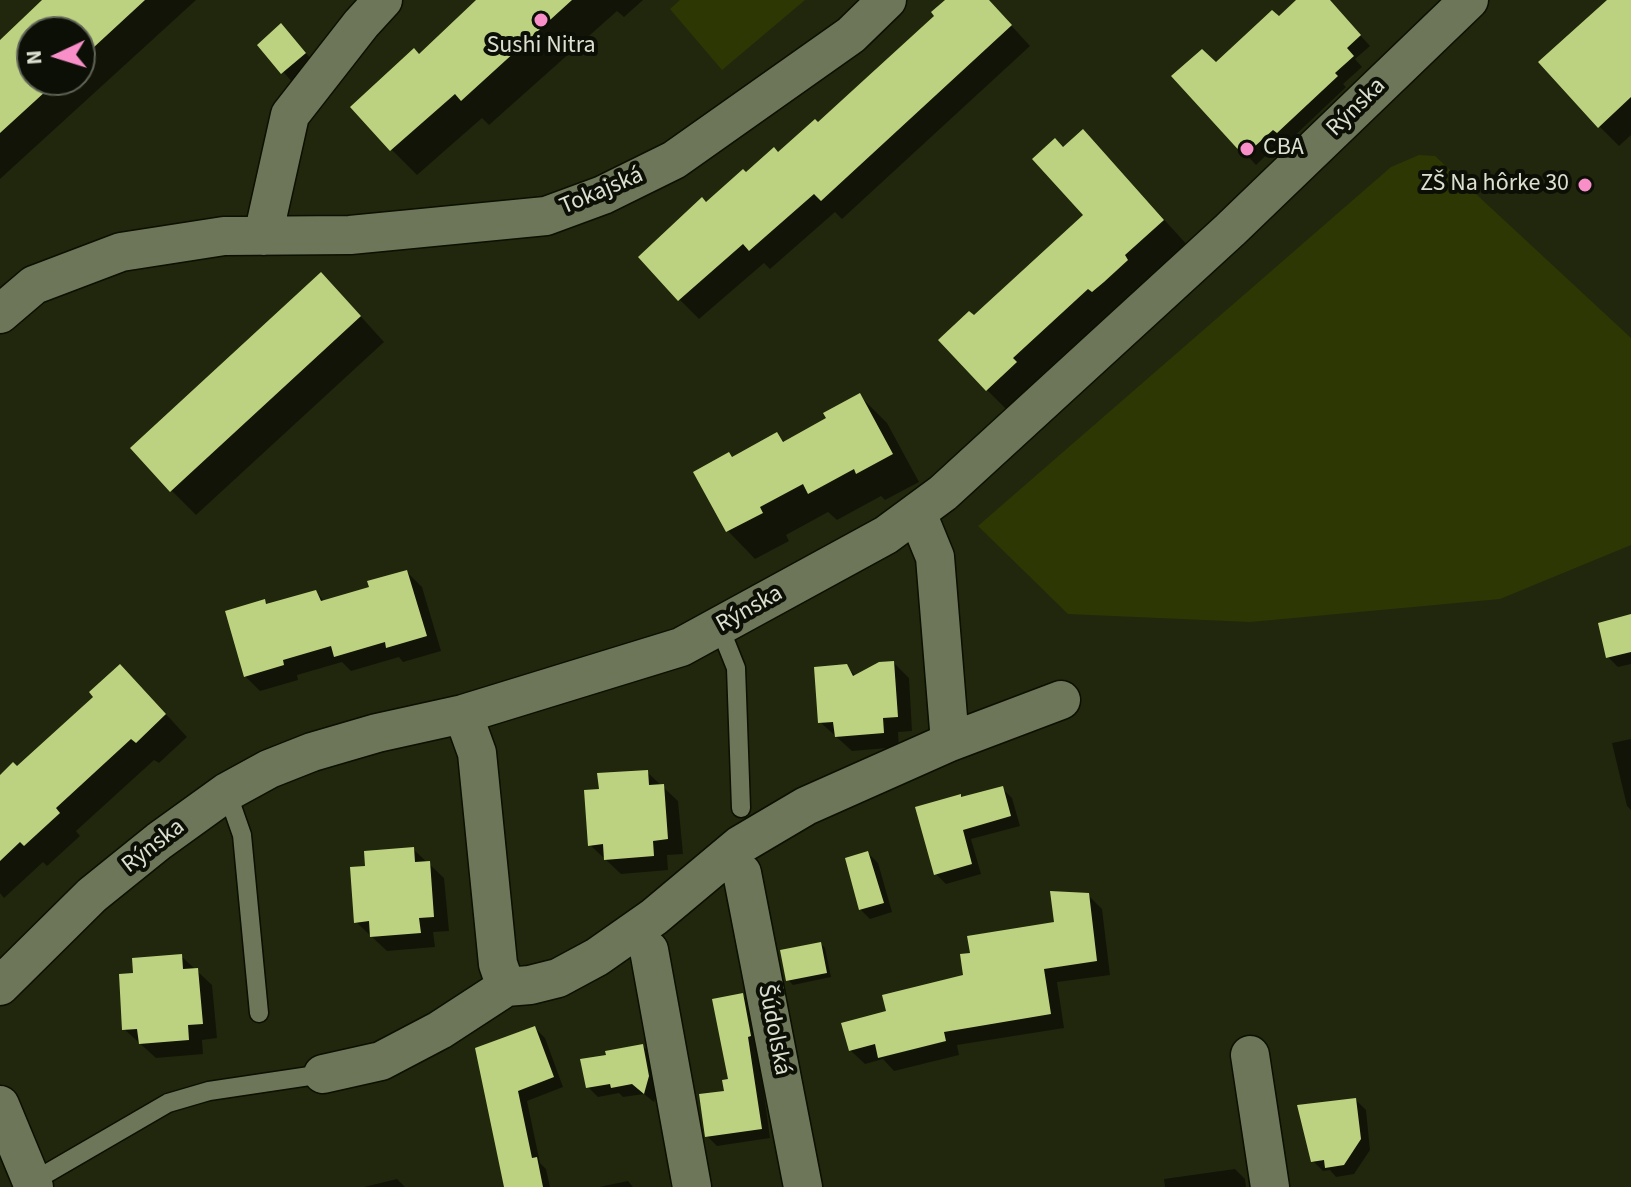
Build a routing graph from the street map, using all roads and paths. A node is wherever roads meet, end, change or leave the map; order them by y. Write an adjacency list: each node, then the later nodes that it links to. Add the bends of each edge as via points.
1 (383, 0): 4 (street, via 290,115)
2 (887, 0): 4 (street, Tokajská, via 851,35 674,160 603,195 546,216 350,235)
3 (1469, 0): 6 (street, Rýnska, via 1219,240)
4 (263, 236): 5 (street, Tokajská, via 224,236 121,252 34,285)
5 (0, 314)
6 (917, 513): 7 (street, Rýnska); 10 (street, via 935,557)
7 (720, 628): 9 (street, Rýnska, via 681,647); 12 (lane, via 736,668)
8 (1061, 700): 10 (street)
9 (463, 714): 11 (street, Rýnska, via 312,752); 16 (street, via 477,753 498,964)
10 (950, 742): 16 (street, via 806,806 740,845 597,957 558,978)
11 (227, 792): 15 (street, Rýnska, via 92,895); 17 (lane, via 242,835)
12 (741, 808)
13 (742, 873): 23 (street, Šúdolská)
14 (649, 950): 22 (street)
15 (0, 986)
16 (506, 987): 19 (street, via 381,1061)
17 (259, 1013)
18 (1250, 1055): 24 (street)
19 (323, 1074): 21 (lane, via 209,1091 168,1103)
20 (0, 1105): 21 (street)
21 (33, 1185)
22 (692, 1187)
23 (803, 1187)
24 (1270, 1187)

